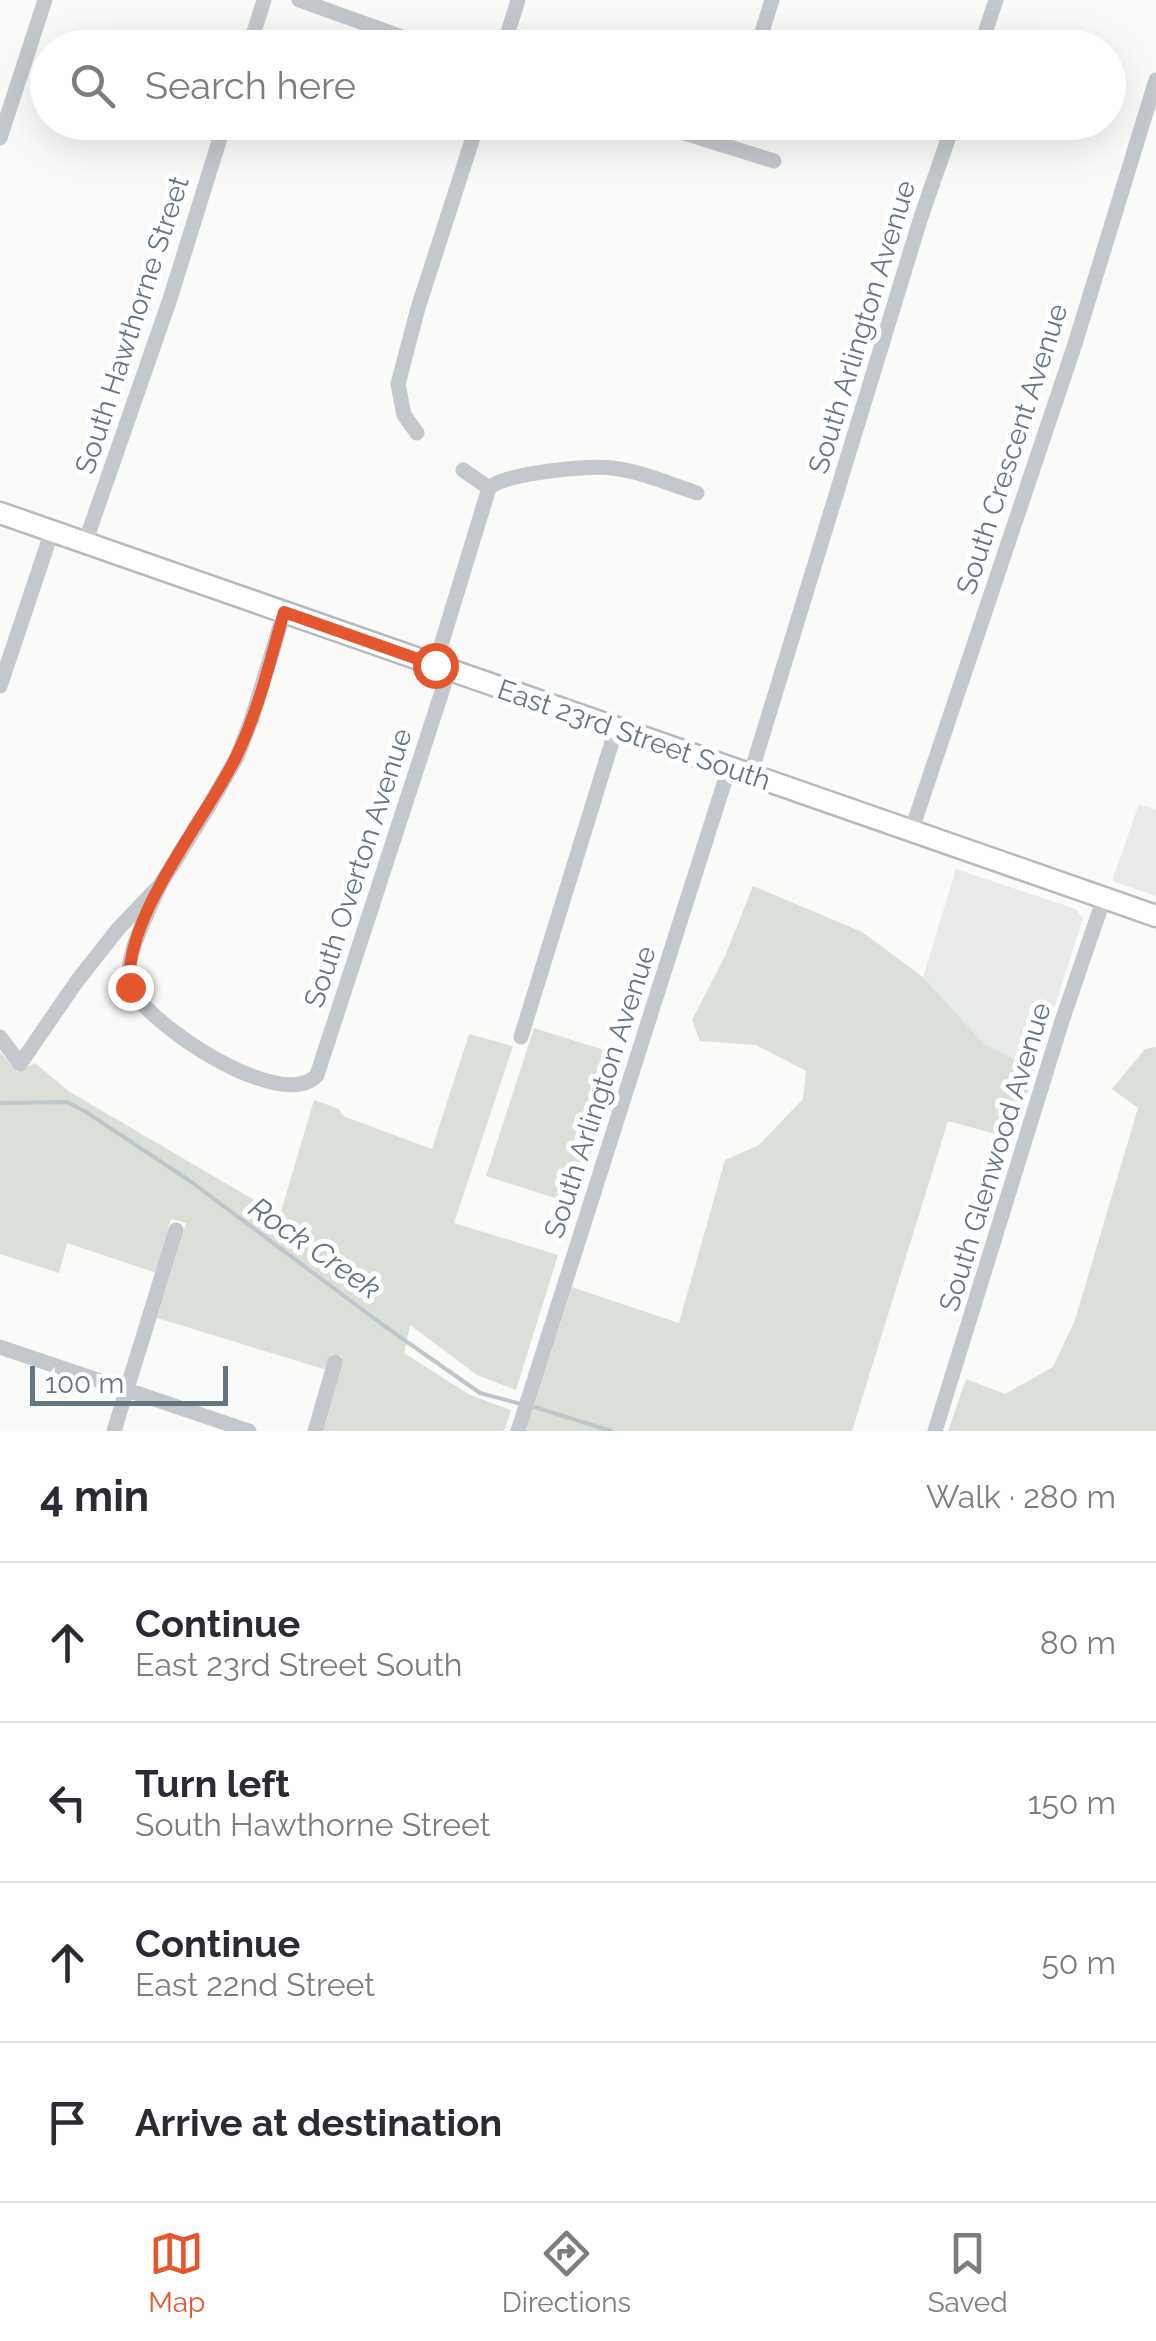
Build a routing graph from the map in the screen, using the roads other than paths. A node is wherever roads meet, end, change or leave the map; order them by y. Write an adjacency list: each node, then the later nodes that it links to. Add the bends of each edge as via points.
1 (44, 0): 7 (street)
2 (264, 0): 8 (street)
3 (298, 0): 9 (street)
4 (518, 0): 10 (street)
5 (772, 0): 11 (street)
6 (996, 0): 12 (street)
7 (34, 30)
8 (255, 30)
9 (382, 30)
10 (509, 30)
11 (763, 30)
12 (986, 30)
13 (30, 44): 15 (street)
14 (1156, 80): 36 (street, South Crescent Avenue)
15 (0, 138)
16 (220, 140): 29 (street, South Hawthorne Street)
17 (472, 140): 23 (street, via 398,384 404,414)
18 (700, 140): 21 (street)
19 (727, 140): 21 (street)
20 (948, 140): 35 (street, South Arlington Avenue)
21 (725, 145): 22 (street)
22 (774, 162)
23 (417, 433)
24 (463, 470): 25 (street)
25 (489, 488): 26 (street, via 519,475 610,467); 31 (street, South Overton Avenue)
26 (696, 493)
27 (0, 513): 28 (main road, East 23rd Street South)
28 (52, 531): 29 (main road, East 23rd Street South); 32 (street)
29 (85, 543): 30 (main road, East 23rd Street South)
30 (284, 612): 31 (main road, East 23rd Street South); 37 (street, via 236,756)
31 (442, 668): 33 (main road, East 23rd Street South); 37 (street, South Overton Avenue, via 312,1080 299,1087 224,1066 130,987 135,944)
32 (0, 686)
33 (616, 729): 34 (main road, East 23rd Street South); 41 (street)
34 (729, 768): 35 (main road, East 23rd Street South); 46 (street, South Arlington Avenue)
35 (750, 776): 36 (main road, East 23rd Street South)
36 (911, 832): 38 (main road, East 23rd Street South)
37 (160, 886): 40 (street, via 77,981 20,1064)
38 (1104, 898): 39 (main road, East 23rd Street South); 50 (street, South Glenwood Avenue)
39 (1156, 916)
40 (0, 1038)
41 (521, 1038)
42 (176, 1230): 45 (street)
43 (0, 1347): 45 (street)
44 (335, 1362): 49 (street)
45 (127, 1390): 47 (street); 48 (street)
46 (519, 1428)
47 (114, 1431)
48 (249, 1431)
49 (315, 1431)
50 (935, 1431)

